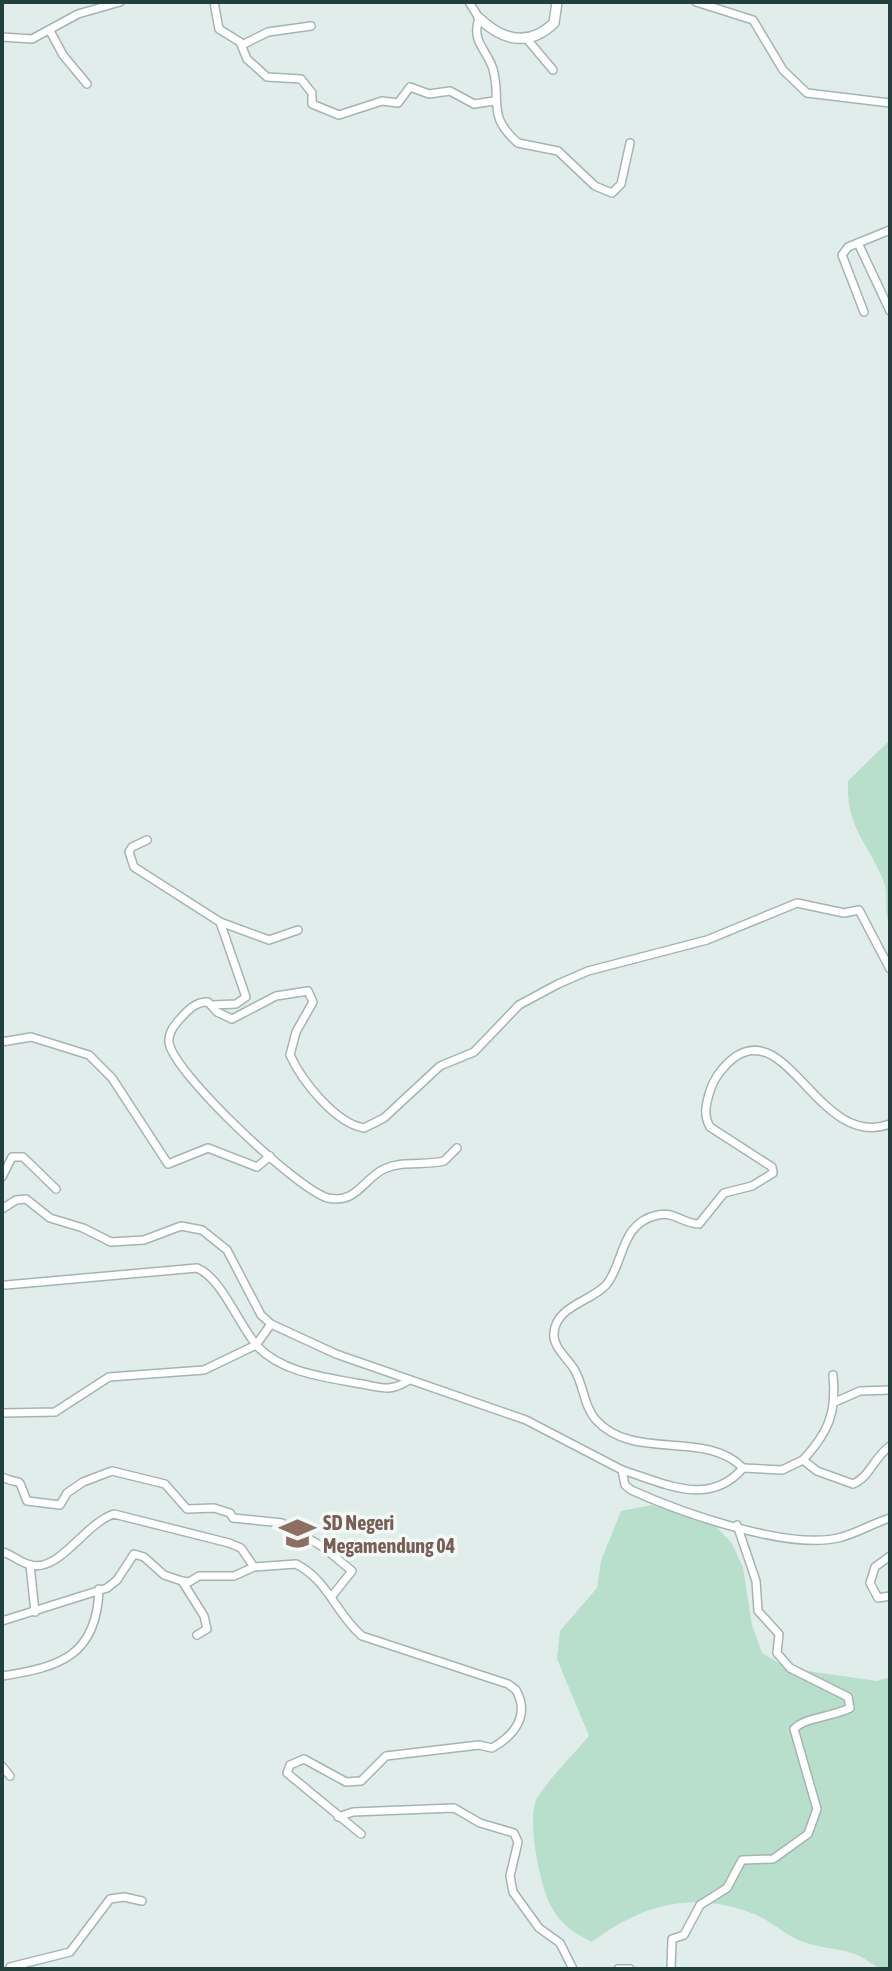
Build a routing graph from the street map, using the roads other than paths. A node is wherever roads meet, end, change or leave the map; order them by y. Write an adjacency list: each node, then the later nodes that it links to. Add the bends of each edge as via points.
1 (120, 2): 8 (street, via 78,14)
2 (214, 2): 11 (street, via 219,29)
3 (469, 2): 6 (street)
4 (557, 2): 10 (street, via 554,23)
5 (696, 2): 15 (street, via 753,20 783,70 807,93)
6 (479, 18): 10 (street, via 508,38); 14 (street, via 476,41 494,72)
7 (311, 26): 11 (street, via 268,32)
8 (50, 31): 9 (street, via 22,40); 13 (street)
9 (2, 37)
10 (527, 39): 12 (street)
11 (242, 45): 14 (street, via 247,59 267,77 301,79 312,93 312,104 339,115 382,101 398,103 410,87 429,94 450,91 474,104)
12 (553, 70)
13 (87, 84)
14 (494, 101): 16 (street, via 500,120 518,143 558,151 607,192 621,184)
15 (890, 103)
16 (630, 143)
17 (890, 230): 18 (street)
18 (858, 243): 19 (street); 20 (street, via 845,249 842,259)
19 (890, 311)
20 (864, 312)
21 (147, 840): 22 (street, via 129,852 134,867)
22 (220, 922): 23 (street, via 269,940); 25 (street, via 246,997 236,1004)
23 (298, 930)
24 (890, 969): 25 (street, via 859,910 844,913 806,903 786,906 707,940 558,984 519,1005 474,1052 440,1066 384,1118 364,1128 332,1110 290,1055 313,1002 308,991 276,996 232,1019)
25 (212, 1005): 29 (street, via 198,1003 185,1013 169,1044 193,1083)
26 (2, 1042): 29 (street, via 31,1037 89,1055 112,1078 168,1164 208,1148 257,1167)
27 (890, 1124): 43 (street, via 865,1127 841,1117 763,1049 738,1055 710,1089 706,1120 772,1167 773,1173 752,1186 724,1193 699,1224 668,1214 644,1221 620,1248 608,1283 564,1312 553,1332 589,1409 603,1426 656,1445 720,1452)
28 (457, 1148): 29 (street, via 444,1161 383,1170 361,1191 338,1199 309,1188)
29 (270, 1156)
30 (2, 1177): 31 (street, via 12,1157 23,1157)
31 (56, 1189)
32 (2, 1209): 34 (street, via 26,1199 50,1218 111,1242 144,1240 181,1226 202,1230 227,1250)
33 (6, 1285): 35 (street, via 197,1268 211,1278)
34 (271, 1324): 35 (street); 37 (street)
35 (256, 1345): 37 (street, via 321,1378 392,1390); 40 (street, via 204,1370 109,1377 55,1412)
36 (833, 1375): 39 (street)
37 (409, 1380): 44 (street, via 526,1420)
38 (890, 1390): 39 (street, via 860,1391)
39 (835, 1402): 42 (street, via 827,1432)
40 (2, 1413)
41 (890, 1446): 42 (street, via 853,1484)
42 (803, 1460): 43 (street, via 782,1470)
43 (743, 1468): 44 (street, via 725,1485 702,1492)
44 (622, 1470): 47 (street, via 631,1490)
45 (2, 1477): 54 (street, via 17,1478 27,1501 60,1505 83,1482 112,1471 165,1484 187,1509 214,1508 233,1518 282,1523 352,1571)
46 (890, 1518): 47 (street, via 824,1539 772,1537)
47 (737, 1525): 69 (street, via 756,1581 758,1611 779,1634 777,1653 790,1668 848,1697 850,1708 801,1721 794,1729 817,1809 808,1834 773,1859 742,1860 727,1888 700,1905 684,1935 672,1939)
48 (2, 1552): 50 (street)
49 (890, 1556): 55 (street, via 875,1567 870,1583 878,1598)
50 (30, 1565): 51 (street, via 51,1563 99,1518 114,1514 229,1543 241,1548); 56 (street)
51 (254, 1567): 52 (street, via 242,1575); 54 (street, via 296,1564)
52 (182, 1581): 53 (street, via 134,1554 114,1584); 58 (street, via 204,1616 207,1629)
53 (99, 1589): 56 (street); 59 (street, via 92,1629 77,1651 42,1670)
54 (332, 1596): 62 (street, via 344,1619 362,1636 508,1684 520,1699 521,1719 515,1731 492,1748 386,1756 366,1777 353,1782 304,1759 290,1765 287,1773)
55 (890, 1596)
56 (35, 1612): 57 (street)
57 (2, 1621)
58 (197, 1635)
59 (2, 1676)
60 (2, 1766): 61 (street)
61 (10, 1776)
62 (338, 1817): 63 (street); 66 (street, via 454,1808 514,1833 518,1842 510,1876 513,1892 539,1928 560,1943)
63 (361, 1834)
64 (142, 1901): 65 (street, via 110,1899 70,1952)
65 (8, 1967)
66 (573, 1969)
67 (618, 1969): 68 (street)
68 (630, 1969)
69 (671, 1969)

